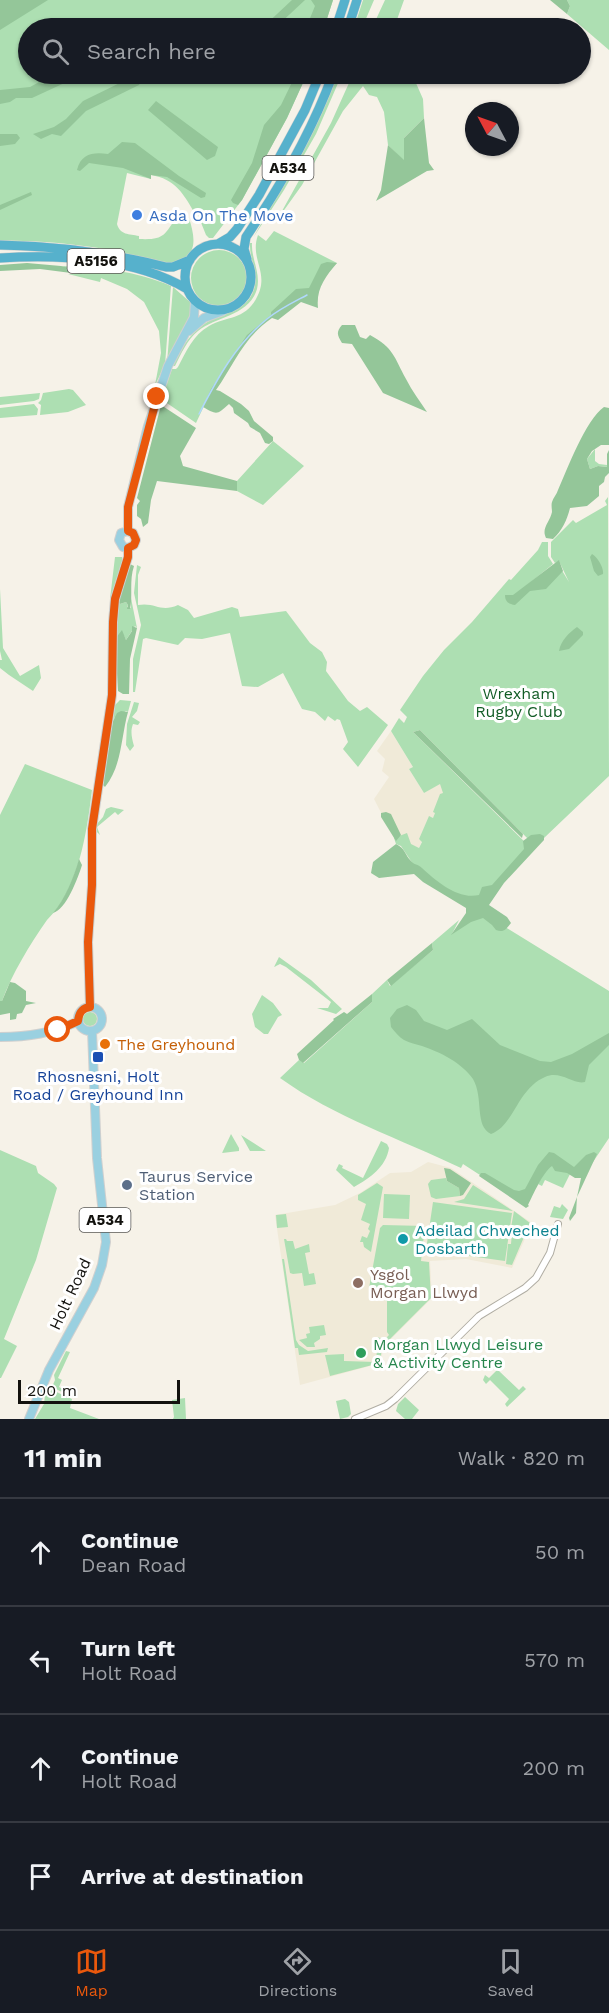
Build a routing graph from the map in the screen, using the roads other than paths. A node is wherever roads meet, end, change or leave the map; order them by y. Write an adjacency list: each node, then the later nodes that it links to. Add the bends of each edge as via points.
1 (345, 0): 3 (highway)
2 (357, 0): 4 (highway)
3 (339, 18)
4 (351, 18)
5 (316, 84): 7 (highway, A534, via 259,195 237,229)
6 (329, 84): 11 (highway, A534, via 289,167 246,237)
7 (218, 244): 10 (highway, via 203,248); 11 (highway, via 235,248)
8 (0, 245): 10 (highway, A5156, via 102,252 166,267)
9 (0, 258): 12 (highway, A5156, via 40,256 104,263 158,275)
10 (190, 260): 12 (highway, via 185,274)
11 (247, 260): 14 (highway, via 252,278 250,288 240,303)
12 (187, 289): 13 (highway)
13 (195, 301): 14 (highway, via 208,309); 15 (main road, via 194,317)
14 (223, 310): 15 (main road, via 204,318)
15 (183, 338): 16 (main road, via 164,377 148,426 128,507 128,531 119,540 128,548 128,557 115,599 112,695 92,829)
16 (90, 1007): 17 (main road, via 80,1013); 18 (main road, via 100,1012 102,1019)
17 (78, 1021): 18 (main road, via 85,1030); 19 (main road, via 58,1030)
18 (92, 1031): 21 (main road, Holt Road / A534, via 106,1242 93,1288 49,1370)
19 (0, 1037)
20 (558, 1224): 22 (street, via 550,1253 536,1278 479,1316 395,1399)
21 (29, 1419)
22 (355, 1419)

